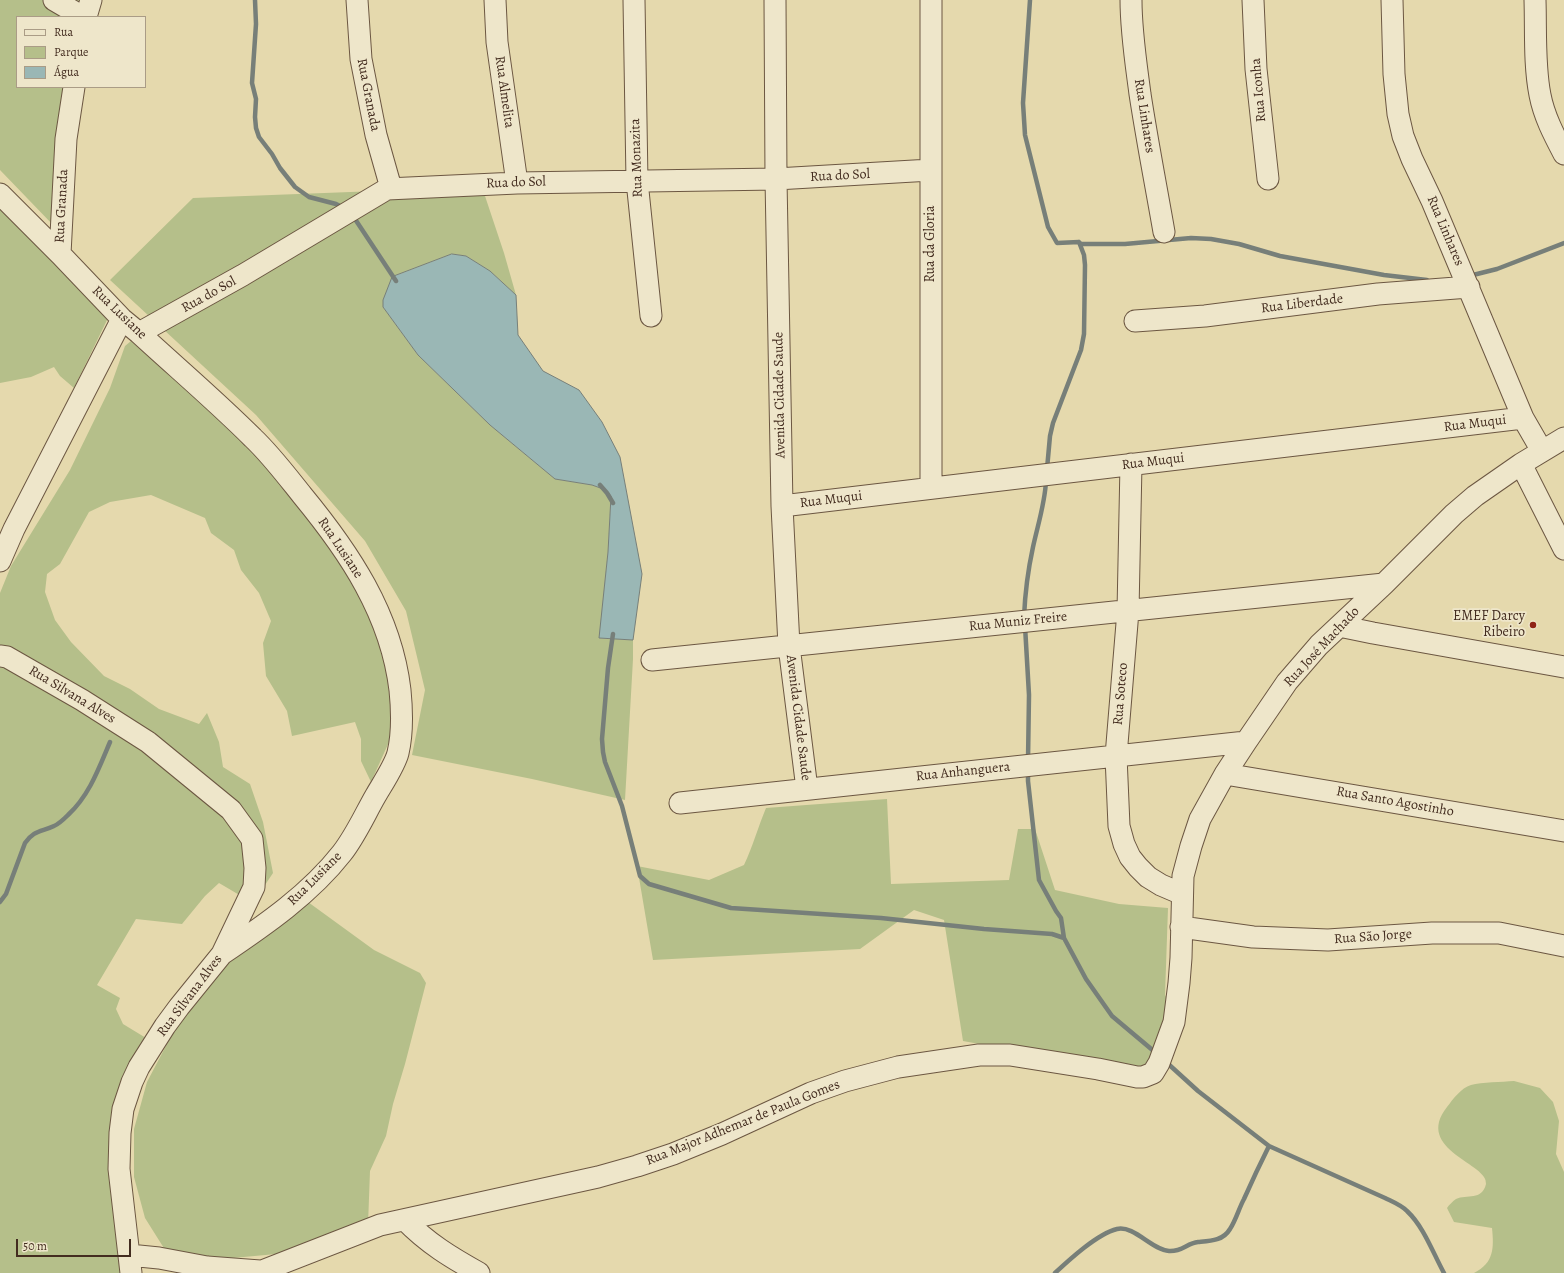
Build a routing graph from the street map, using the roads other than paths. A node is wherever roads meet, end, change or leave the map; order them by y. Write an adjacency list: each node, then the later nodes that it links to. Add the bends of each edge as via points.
1 (54, 0): 12 (street)
2 (91, 0): 13 (street)
3 (357, 0): 21 (street, Rua Granada, via 361,59 374,128)
4 (495, 0): 20 (street, Rua Almelita, via 497,42)
5 (634, 0): 19 (street, Rua Monazita)
6 (775, 0): 17 (street, Avenida Cidade Saude)
7 (931, 0): 16 (street, Rua da Gloria)
8 (1131, 0): 23 (street, Rua Linhares, via 1137,74)
9 (1253, 0): 18 (street, Rua Iconha, via 1256,69)
10 (1392, 0): 25 (street, Rua Linhares, via 1394,74 1403,136)
11 (1535, 0): 15 (street, via 1540,95 1549,125)
12 (82, 16)
13 (84, 16)
14 (74, 88): 24 (street, Rua Granada, via 66,139)
15 (1564, 154)
16 (931, 170): 17 (street, Rua do Sol); 35 (street, Rua da Gloria)
17 (776, 179): 19 (street, Rua do Sol); 36 (street, Avenida Cidade Saude)
18 (1268, 179)
19 (637, 181): 20 (street, Rua do Sol); 26 (street, Rua Monazita)
20 (517, 183): 21 (street, Rua do Sol)
21 (391, 188): 29 (street, Rua do Sol, via 244,275)
22 (0, 194): 24 (street, Rua Lusiane)
23 (1164, 232)
24 (60, 254): 27 (street, Rua Lusiane)
25 (1469, 287): 28 (street, Rua Liberdade, via 1378,294 1205,316); 30 (street, Rua Linhares)
26 (651, 316)
27 (122, 319): 29 (street, Rua Lusiane); 38 (street, via 14,529)
28 (1134, 321)
29 (139, 333): 55 (street, Rua Lusiane, via 254,438 328,526 370,592 382,617 397,669 402,708 398,755 352,838 330,868 313,885 267,924)
30 (1523, 418): 32 (street, Rua Linhares); 33 (street, Rua Muqui)
31 (1564, 438): 32 (street, Rua José Machado)
32 (1542, 451): 34 (street, Rua José Machado)
33 (1131, 464): 35 (street, Rua Muqui); 40 (street, Rua Soteco)
34 (1521, 464): 37 (street); 39 (street, Rua José Machado, via 1454,514)
35 (931, 488): 36 (street, Rua Muqui)
36 (782, 506): 42 (street, Avenida Cidade Saude)
37 (1564, 549)
38 (0, 562)
39 (1384, 584): 40 (street, Rua Muniz Freire); 41 (street, Rua José Machado)
40 (1128, 611): 42 (street, Rua Muniz Freire); 47 (street, Rua Soteco)
41 (1339, 626): 45 (street); 46 (street, Rua José Machado, via 1287,682)
42 (789, 646): 44 (street, Rua Muniz Freire); 49 (street, Avenida Cidade Saude)
43 (0, 656): 55 (street, Rua Silvana Alves, via 82,700 148,742 231,810 252,839 254,887)
44 (652, 660)
45 (1564, 667)
46 (1246, 742): 47 (street, Rua Anhanguera); 48 (street, Rua José Machado)
47 (1116, 756): 49 (street, Rua Anhanguera); 52 (street, Rua Soteco, via 1119,826 1130,857 1148,877)
48 (1225, 774): 51 (street, Rua Santo Agostinho); 52 (street, Rua José Machado, via 1200,819 1183,876)
49 (807, 789): 50 (street, Rua Anhanguera)
50 (680, 803)
51 (1564, 831)
52 (1182, 894): 53 (street, Rua José Machado)
53 (1181, 926): 54 (street, Rua São Jorge, via 1253,937 1328,940 1432,933 1499,933); 56 (street, Rua José Machado, via 1180,977 1174,1022)
54 (1564, 946)
55 (222, 954): 58 (street, Rua Silvana Alves, via 165,1026 139,1067 123,1109 119,1169)
56 (1159, 1063): 57 (street, Rua Major Adhemar de Paula Gomes, via 1153,1073 1143,1077 1010,1055 980,1055 898,1067 811,1093 722,1134 637,1166)
57 (405, 1220): 60 (street, Rua Major Adhemar de Paula Gomes, via 380,1225); 61 (street, via 418,1234 448,1256)
58 (130, 1264): 59 (street, Rua Major Adhemar de Paula Gomes, via 159,1258)
59 (181, 1268): 60 (street, Rua Major Adhemar de Paula Gomes)
60 (259, 1272)
61 (479, 1273)

